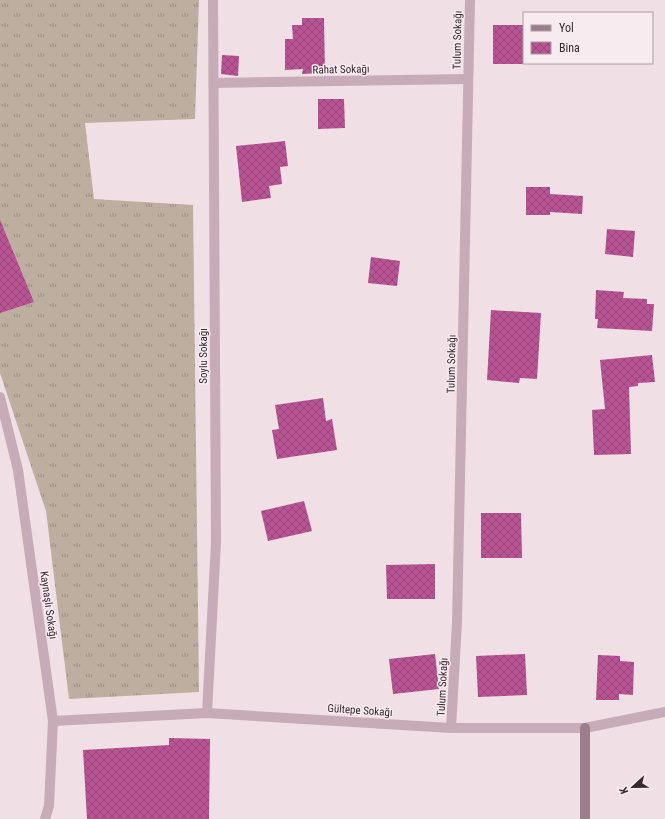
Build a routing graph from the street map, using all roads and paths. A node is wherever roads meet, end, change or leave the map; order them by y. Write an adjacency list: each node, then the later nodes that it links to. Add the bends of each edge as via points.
1 (213, 0): 4 (street, Soylu Sokağı)
2 (470, 0): 3 (street, Tulum Sokağı)
3 (468, 79): 4 (street, Rahat Sokağı); 9 (street, Tulum Sokağı, via 457,623)
4 (214, 83): 7 (street, Soylu Sokağı, via 216,542)
5 (0, 397): 8 (street, Kaynaşlı Sokağı, via 18,470)
6 (665, 712): 10 (street, Gültepe Sokağı)
7 (207, 713): 8 (street, Gültepe Sokağı); 9 (street, Gültepe Sokağı)
8 (53, 721): 11 (street, Kaynaşlı Sokağı, via 49,806)
9 (451, 728): 10 (street, Gültepe Sokağı)
10 (585, 728): 12 (main road)
11 (45, 819)
12 (585, 819)

